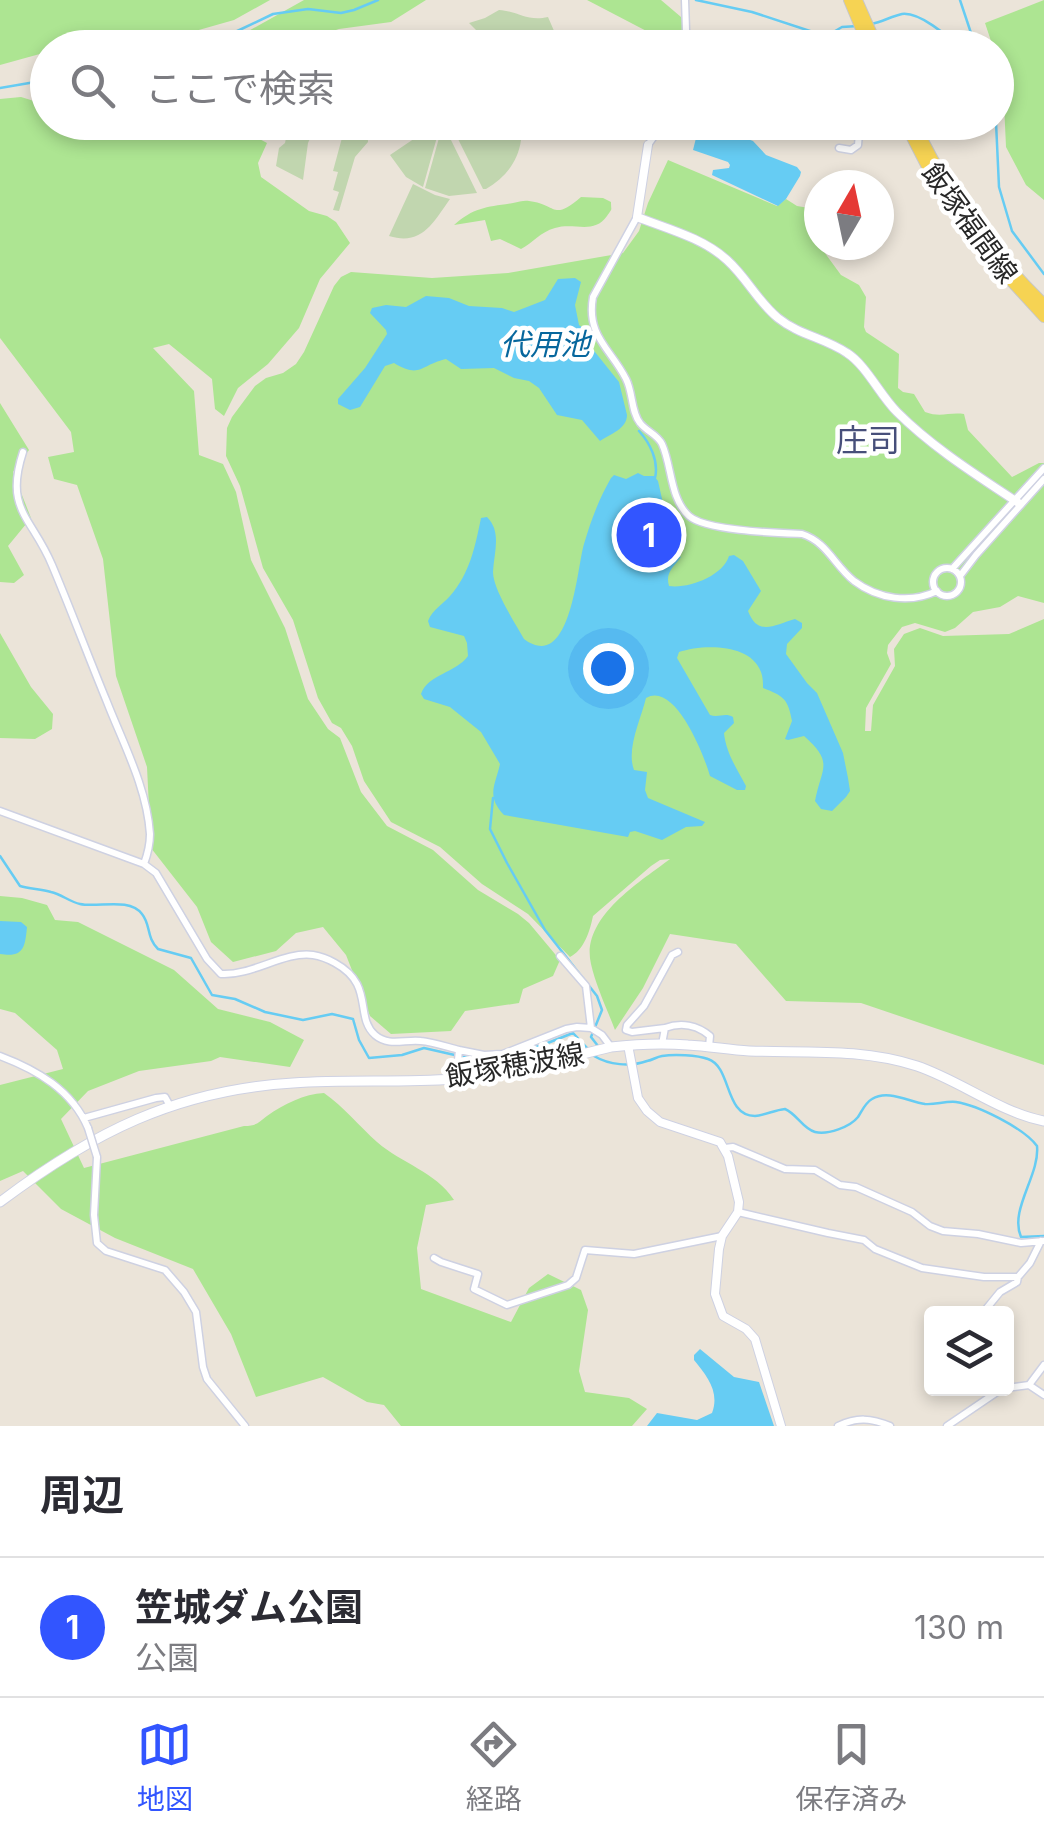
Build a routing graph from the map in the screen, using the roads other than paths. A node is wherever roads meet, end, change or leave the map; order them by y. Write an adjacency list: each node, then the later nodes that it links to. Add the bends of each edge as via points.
1 (686, 0): 5 (street)
2 (848, 0): 4 (main road)
3 (856, 0): 4 (main road)
4 (860, 17): 6 (main road)
5 (686, 30)
6 (865, 30)
7 (652, 140): 11 (street)
8 (858, 140): 12 (street, via 851,150)
9 (913, 140): 15 (main road, 飯塚福間線, via 979,246)
10 (923, 140): 14 (main road, 飯塚福間線, via 978,230)
11 (648, 146): 13 (street)
12 (839, 148)
13 (637, 217): 19 (street, via 726,260 764,306 803,334 850,354 922,436); 22 (street, via 593,297 592,323 627,380 638,422 660,440 686,514 710,525 815,538 854,580 882,594 904,600)
14 (1044, 304)
15 (1044, 317)
16 (23, 452): 24 (street, via 15,493 50,561 134,769 150,834)
17 (1044, 468): 19 (street)
18 (1044, 478): 19 (street)
19 (1017, 502): 20 (street); 21 (street)
20 (952, 569): 21 (street); 22 (street, via 936,573)
21 (960, 576): 22 (street, via 957,592)
22 (937, 592)
23 (0, 811): 24 (street)
24 (144, 864): 33 (street, via 222,974 310,954 327,958 360,986 375,1034 390,1042 420,1040)
25 (678, 952): 28 (street, via 626,1030)
26 (560, 956): 27 (street, via 586,986)
27 (591, 1028): 31 (street); 33 (street, via 566,1029 503,1054)
28 (665, 1028): 29 (street); 32 (street, via 680,1024 707,1032)
29 (662, 1044): 30 (main road, 飯塚穂波線); 32 (main road, 飯塚穂波線)
30 (628, 1045): 31 (main road, 飯塚穂波線); 39 (street, via 638,1098 647,1111)
31 (611, 1047): 35 (main road, 飯塚穂波線)
32 (710, 1047): 38 (main road, 飯塚穂波線, via 882,1057)
33 (459, 1050): 35 (street)
34 (0, 1056): 37 (street, via 62,1090)
35 (456, 1079): 36 (main road, 飯塚穂波線, via 278,1084)
36 (170, 1106): 37 (street, via 156,1098); 40 (main road, 飯塚穂波線, via 102,1134)
37 (84, 1118): 52 (street, bridge, via 97,1157 97,1243 165,1270 184,1292 196,1312 207,1379)
38 (1044, 1121)
39 (725, 1148): 41 (street); 43 (street, via 785,1169 814,1170 943,1231)
40 (0, 1202)
41 (738, 1212): 42 (street); 45 (street, via 864,1240 922,1268)
42 (722, 1236): 44 (street, via 634,1254 585,1250 568,1284 507,1305 474,1288 478,1274); 53 (street, via 719,1306 756,1339)
43 (1042, 1241): 45 (street)
44 (434, 1258)
45 (1018, 1276): 46 (street)
46 (989, 1306)
47 (1044, 1364): 48 (street)
48 (1029, 1385): 49 (street); 50 (street)
49 (1014, 1387)
50 (1044, 1395)
51 (993, 1396): 56 (street)
52 (246, 1426)
53 (781, 1426)
54 (838, 1426): 55 (street, via 860,1418)
55 (890, 1426)
56 (947, 1426)

